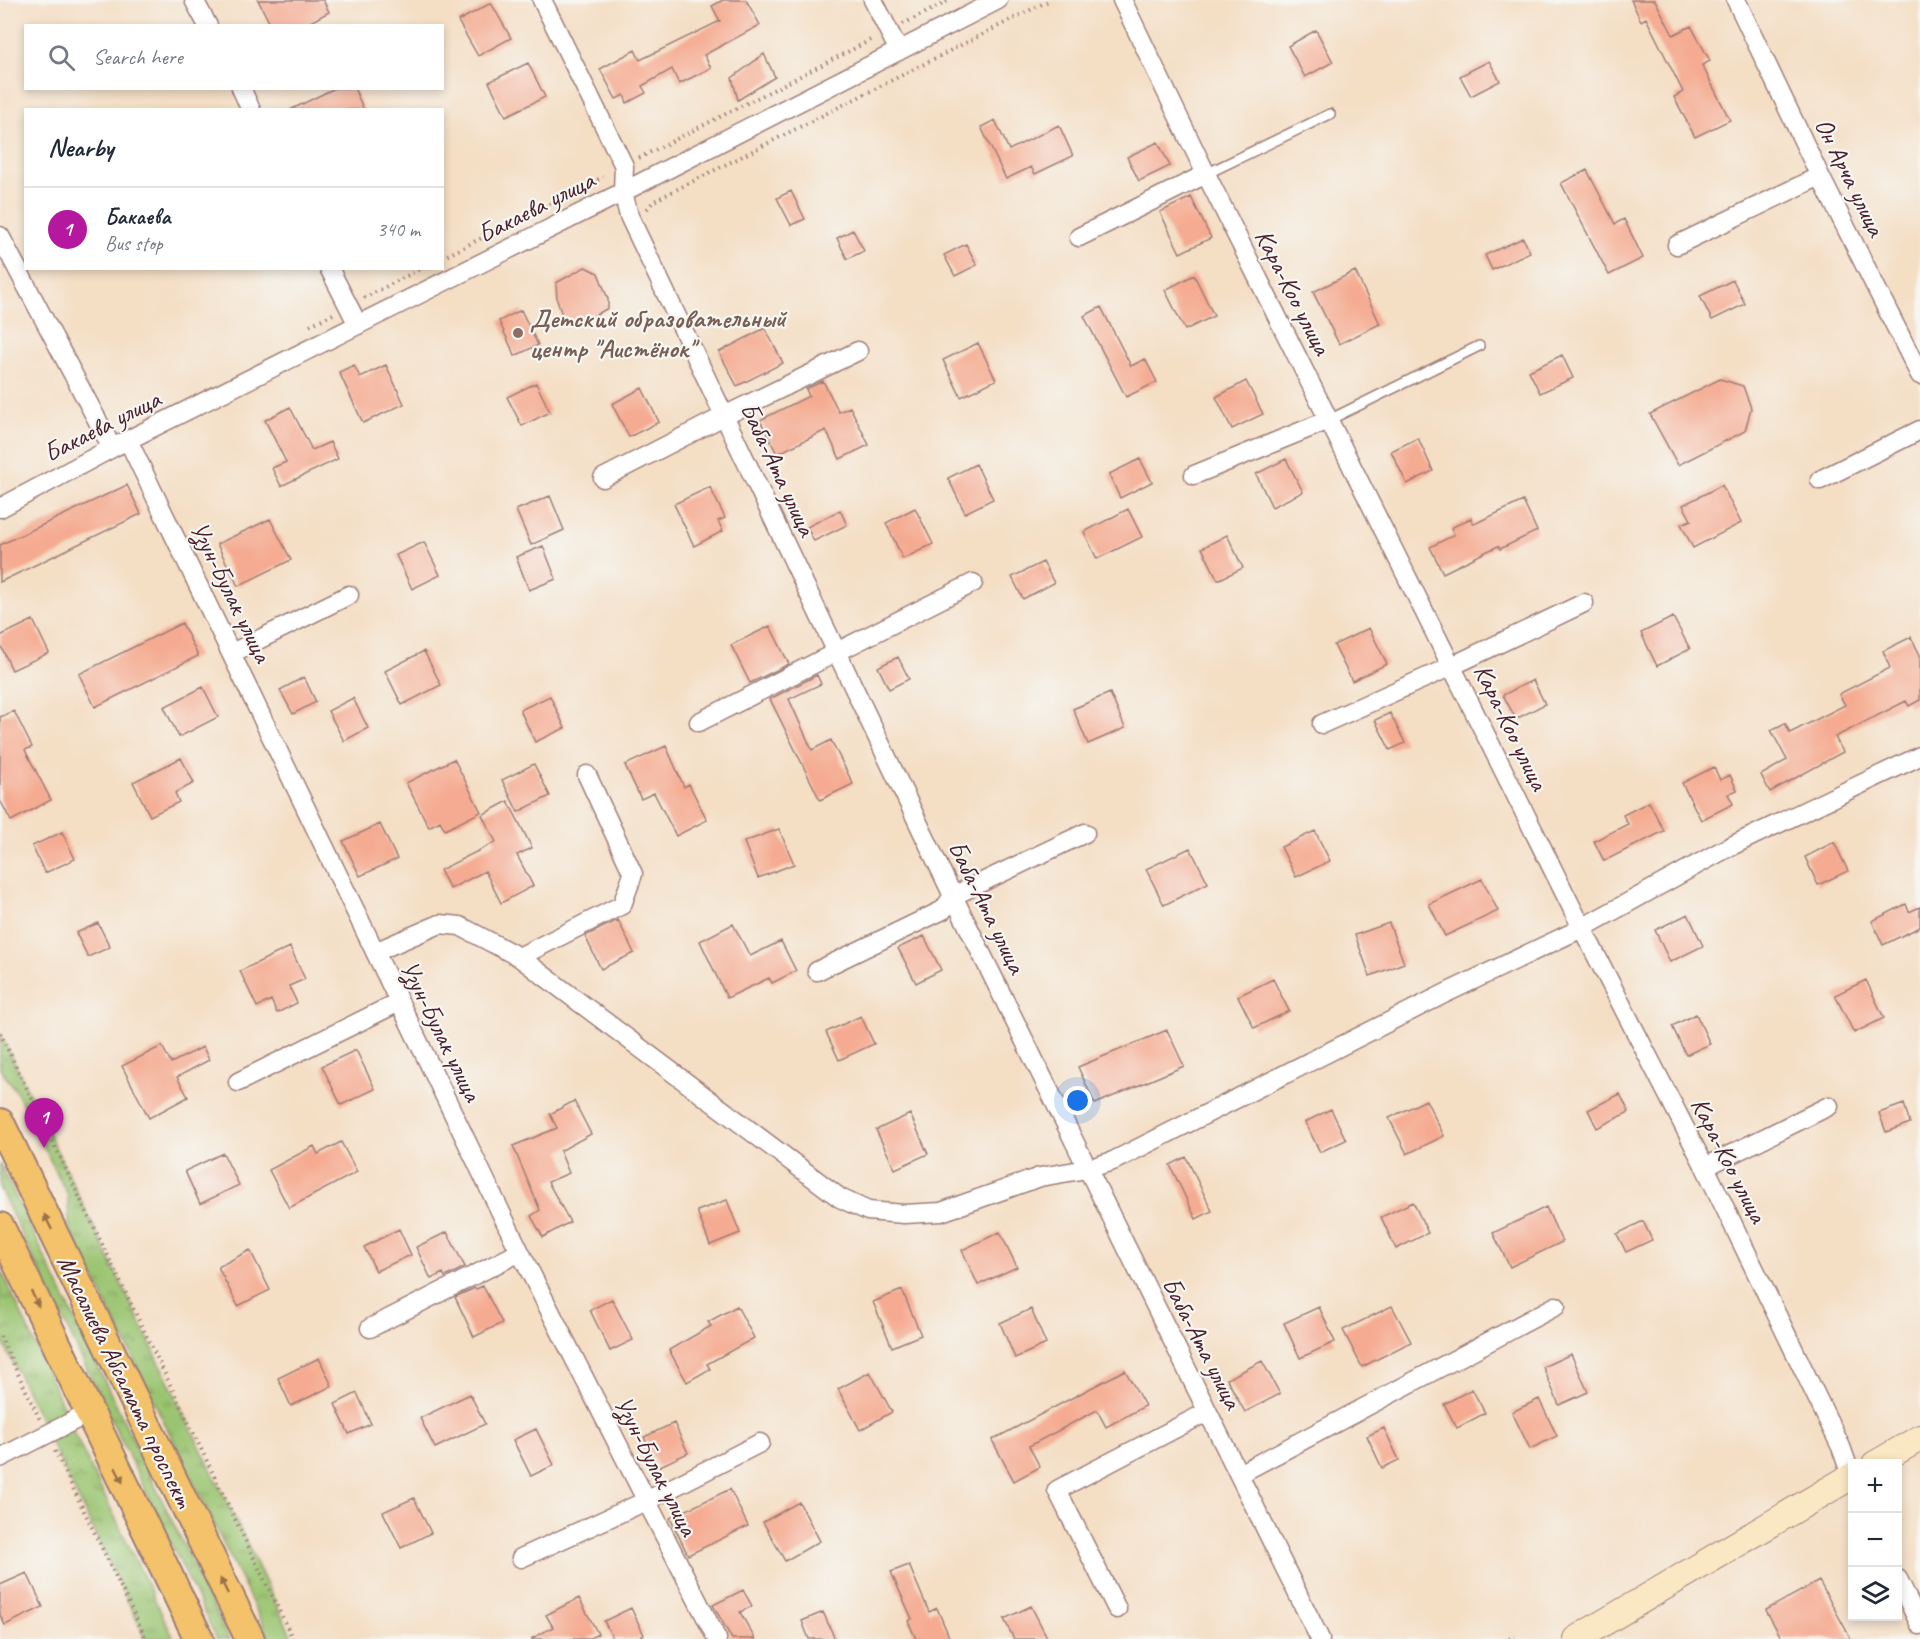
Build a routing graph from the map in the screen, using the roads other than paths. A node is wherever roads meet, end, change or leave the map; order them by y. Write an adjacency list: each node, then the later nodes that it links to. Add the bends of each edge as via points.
1 (194, 0): 7 (street)
2 (542, 0): 14 (street, Баба-Ата улица, via 624,166)
3 (873, 0): 8 (street)
4 (998, 0): 8 (street, Бакаева улица)
5 (1122, 0): 12 (street, Кара-Коо улица)
6 (1736, 0): 13 (street, Он Арча улица)
7 (207, 24)
8 (899, 51): 14 (street, Бакаева улица)
9 (242, 90): 10 (street)
10 (250, 108)
11 (1330, 114): 12 (lane)
12 (1206, 174): 16 (street); 24 (street, Кара-Коо улица)
13 (1820, 176): 17 (street); 22 (street, Он Арча улица)
14 (624, 192): 19 (street, Бакаева улица); 23 (street, Баба-Ата улица, via 629,216)
15 (0, 236): 26 (street, Узун-Булак улица)
16 (1078, 237)
17 (1677, 245)
18 (330, 270): 19 (street)
19 (358, 325): 26 (street, Бакаева улица)
20 (1479, 346): 24 (lane)
21 (858, 351): 23 (street)
22 (1920, 375)
23 (724, 416): 28 (street); 35 (street, Баба-Ата улица)
24 (1329, 420): 27 (street); 36 (street, Кара-Коо улица)
25 (1920, 430): 29 (street)
26 (120, 444): 30 (street, Бакаева улица); 34 (street, Узун-Булак улица)
27 (1194, 475)
28 (603, 478)
29 (1820, 480)
30 (0, 508)
31 (973, 583): 35 (street)
32 (349, 595): 34 (street)
33 (1584, 603): 36 (street)
34 (232, 653): 44 (street, Узун-Булак улица)
35 (837, 653): 37 (street); 42 (street, Баба-Ата улица)
36 (1452, 666): 38 (street); 43 (street, Кара-Коо улица)
37 (699, 722)
38 (1322, 724)
39 (1920, 756): 43 (street, via 1727,848)
40 (587, 775): 45 (street, via 633,874 622,905)
41 (1085, 833): 42 (street)
42 (953, 896): 46 (street, via 943,910); 52 (street, Баба-Ата улица)
43 (1582, 928): 51 (street, Кара-Коо улица); 52 (street, via 1113,1161)
44 (375, 952): 45 (street, via 440,924 460,926); 47 (street, Узун-Булак улица)
45 (519, 957): 52 (street, via 840,1198 868,1211 941,1212 1040,1177)
46 (817, 971)
47 (399, 1002): 48 (street); 54 (street, Узун-Булак улица)
48 (238, 1082)
49 (1829, 1106): 51 (street)
50 (0, 1123): 72 (main road, Масалиева Абсамата проспект, one-way to 50)
51 (1705, 1167): 63 (street, Кара-Коо улица)
52 (1087, 1169): 57 (street, Баба-Ата улица)
53 (0, 1227): 58 (main road, Масалиева Абсамата проспект, one-way to 58)
54 (520, 1252): 56 (street); 66 (street, Узун-Булак улица)
55 (1556, 1306): 64 (street)
56 (370, 1328)
57 (1207, 1412): 64 (street, Баба-Ата улица); 69 (street, via 1057,1490)
58 (89, 1413): 61 (street); 71 (main road, Масалиева Абсамата проспект, one-way to 71)
59 (1920, 1438): 62 (street)
60 (760, 1443): 66 (street)
61 (0, 1458)
62 (1884, 1459)
63 (1848, 1466)
64 (1239, 1474): 74 (street, Баба-Ата улица)
65 (1848, 1479): 75 (street)
66 (646, 1502): 67 (street); 73 (street, Узун-Булак улица)
67 (521, 1558)
68 (1902, 1587): 70 (street)
69 (1117, 1609)
70 (1920, 1625)
71 (199, 1639)
72 (250, 1639)
73 (717, 1639)
74 (1320, 1639)
75 (1576, 1639)

